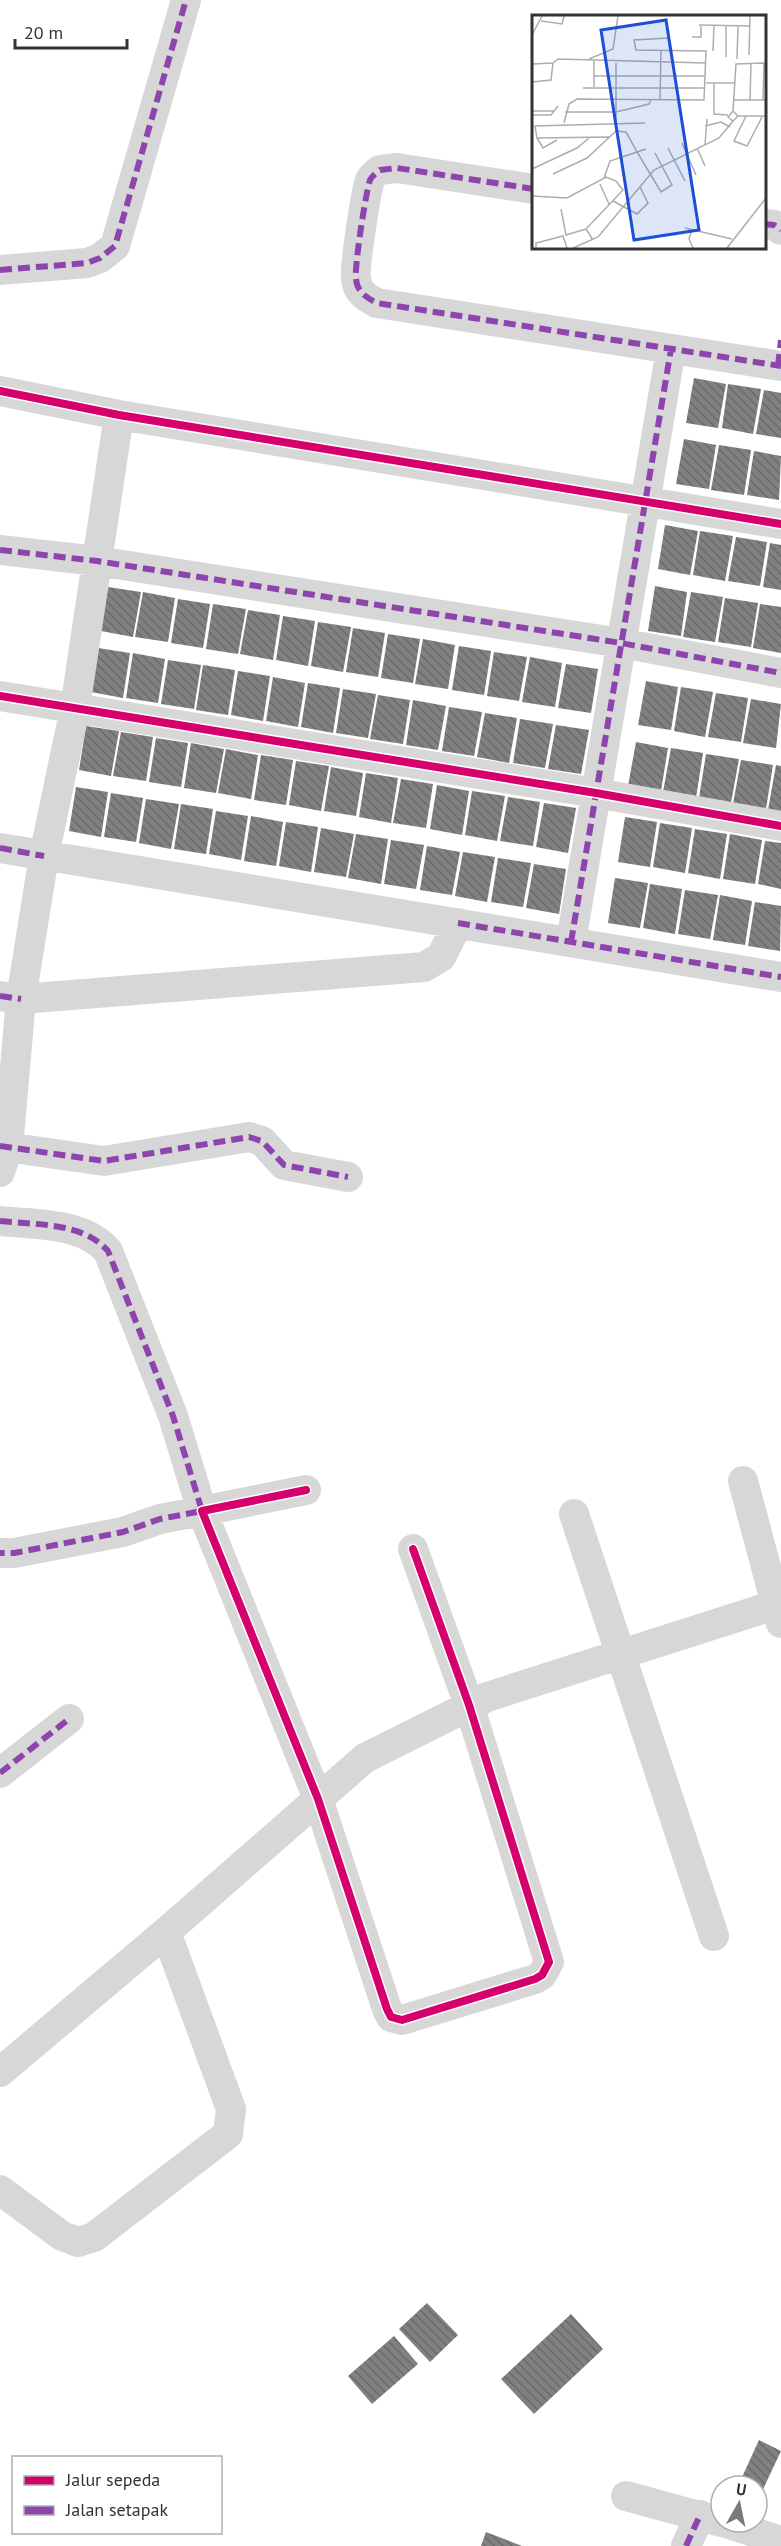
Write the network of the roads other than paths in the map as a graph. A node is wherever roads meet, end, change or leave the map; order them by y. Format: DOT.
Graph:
graph roads {
  1 [pos="186,0"];
  2 [pos="532,189"];
  3 [pos="766,224"];
  4 [pos="781,230"];
  5 [pos="0,270"];
  6 [pos="671,350"];
  7 [pos="780,358"];
  8 [pos="0,391"];
  9 [pos="119,415"];
  10 [pos="646,501"];
  11 [pos="781,524"];
  12 [pos="0,550"];
  13 [pos="97,561"];
  14 [pos="621,643"];
  15 [pos="781,673"];
  16 [pos="0,696"];
  17 [pos="75,708"];
  18 [pos="596,792"];
  19 [pos="781,826"];
  20 [pos="0,848"];
  21 [pos="44,856"];
  22 [pos="458,923"];
  23 [pos="571,942"];
  24 [pos="781,977"];
  25 [pos="11,998"];
  26 [pos="2,1155"];
  27 [pos="348,1178"];
  28 [pos="0,1221"];
  29 [pos="743,1481"];
  30 [pos="306,1490"];
  31 [pos="202,1511"];
  32 [pos="574,1514"];
  33 [pos="413,1550"];
  34 [pos="0,1553"];
  35 [pos="779,1610"];
  36 [pos="619,1654"];
  37 [pos="469,1705"];
  38 [pos="69,1719"];
  39 [pos="0,1773"];
  40 [pos="318,1798"];
  41 [pos="166,1932"];
  42 [pos="714,1936"];
  43 [pos="0,2072"];
  44 [pos="0,2190"];
  45 [pos="626,2496"];
  46 [pos="709,2518"];
  47 [pos="709,2524"];
  48 [pos="760,2534"];
  49 [pos="781,2541"];
  50 [pos="686,2546"];
  1 -- 5 [label="street"];
  2 -- 6 [label="street"];
  3 -- 4 [label="street"];
  6 -- 7 [label="street"];
  6 -- 10 [label="street"];
  8 -- 9 [label="street"];
  9 -- 10 [label="street"];
  9 -- 13 [label="street"];
  10 -- 11 [label="street"];
  10 -- 14 [label="street"];
  12 -- 13 [label="street"];
  13 -- 14 [label="street"];
  13 -- 17 [label="street"];
  14 -- 15 [label="street"];
  14 -- 18 [label="street"];
  16 -- 17 [label="street"];
  17 -- 18 [label="street"];
  17 -- 21 [label="street"];
  18 -- 19 [label="street"];
  18 -- 23 [label="street"];
  20 -- 21 [label="street"];
  21 -- 22 [label="street"];
  21 -- 25 [label="street"];
  22 -- 23 [label="street"];
  22 -- 25 [label="street"];
  23 -- 24 [label="street"];
  25 -- 26 [label="street"];
  26 -- 27 [label="street"];
  28 -- 31 [label="street"];
  29 -- 35 [label="street"];
  30 -- 31 [label="street"];
  31 -- 34 [label="street"];
  31 -- 40 [label="street"];
  32 -- 36 [label="street"];
  33 -- 37 [label="street"];
  35 -- 36 [label="street"];
  36 -- 37 [label="street"];
  36 -- 42 [label="street"];
  37 -- 40 [label="street"];
  37 -- 40 [label="street"];
  38 -- 39 [label="street"];
  40 -- 41 [label="street"];
  41 -- 43 [label="street"];
  41 -- 44 [label="street"];
  45 -- 46 [label="street"];
  47 -- 50 [label="street"];
  48 -- 49 [label="street"];
}
